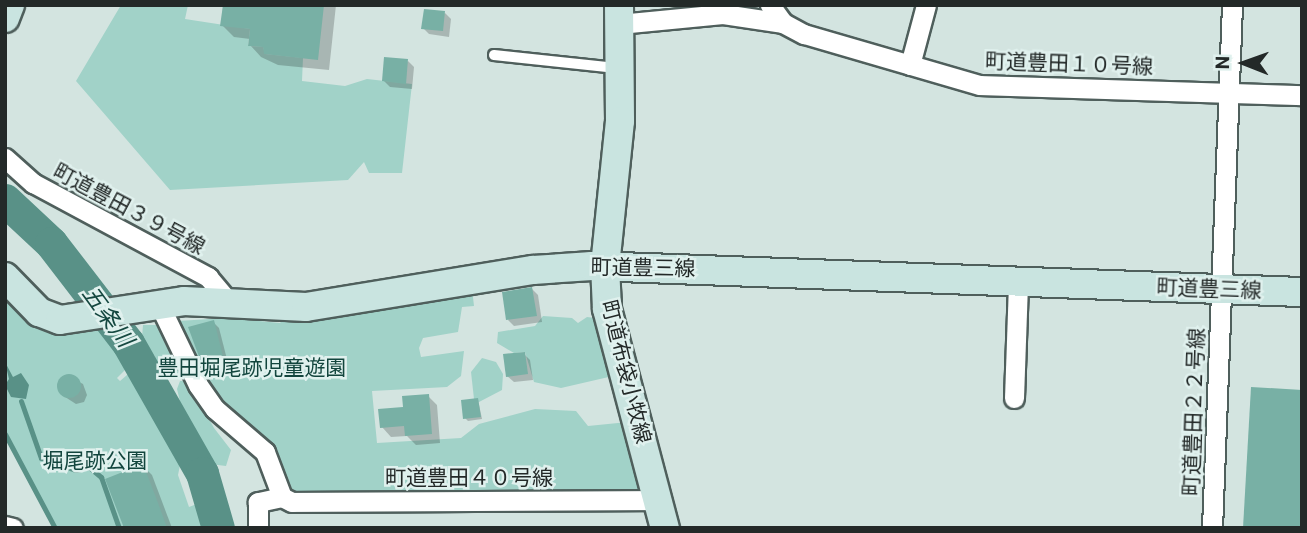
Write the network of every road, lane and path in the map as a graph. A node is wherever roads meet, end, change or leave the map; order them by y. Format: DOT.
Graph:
graph roads {
  1 [pos="10,5"];
  2 [pos="770,5"];
  3 [pos="926,5"];
  4 [pos="1232,5"];
  5 [pos="619,15"];
  6 [pos="5,18"];
  7 [pos="783,23"];
  8 [pos="494,55"];
  9 [pos="910,65"];
  10 [pos="620,69"];
  11 [pos="1229,92"];
  12 [pos="1302,95"];
  13 [pos="5,158"];
  14 [pos="605,265"];
  15 [pos="5,277"];
  16 [pos="1018,281"];
  17 [pos="1222,289"];
  18 [pos="1302,292"];
  19 [pos="229,302"];
  20 [pos="151,305"];
  21 [pos="1014,398"];
  22 [pos="282,497"];
  23 [pos="658,500"];
  24 [pos="5,526"];
  25 [pos="13,528"];
  26 [pos="258,528"];
  27 [pos="665,528"];
  28 [pos="1212,528"];
  1 -- 6 [label="street"];
  2 -- 7 [label="street"];
  3 -- 9 [label="street"];
  4 -- 11 [label="street, 町道豊田２２号線"];
  5 -- 7 [label="street"];
  5 -- 10 [label="street, 町道布袋小牧線"];
  7 -- 9 [label="street, 町道豊田１０号線"];
  8 -- 10 [label="lane"];
  9 -- 11 [label="street, 町道豊田１０号線"];
  10 -- 14 [label="street, 町道布袋小牧線"];
  11 -- 12 [label="street, 町道豊田１０号線"];
  11 -- 17 [label="street, 町道豊田２２号線"];
  13 -- 19 [label="street, 町道豊田３９号線"];
  14 -- 16 [label="street, 町道豊三線"];
  14 -- 19 [label="street, 町道豊三線"];
  14 -- 23 [label="street, 町道布袋小牧線"];
  15 -- 20 [label="street, 町道豊三線"];
  16 -- 17 [label="street, 町道豊三線"];
  16 -- 21 [label="street"];
  17 -- 18 [label="street, 町道豊三線"];
  17 -- 28 [label="street, 町道豊田２２号線"];
  19 -- 20 [label="street, 町道豊三線"];
  20 -- 22 [label="street"];
  22 -- 23 [label="street, 町道豊田４０号線"];
  22 -- 26 [label="street"];
  23 -- 27 [label="street, 町道布袋小牧線"];
  24 -- 25 [label="street"];
}
